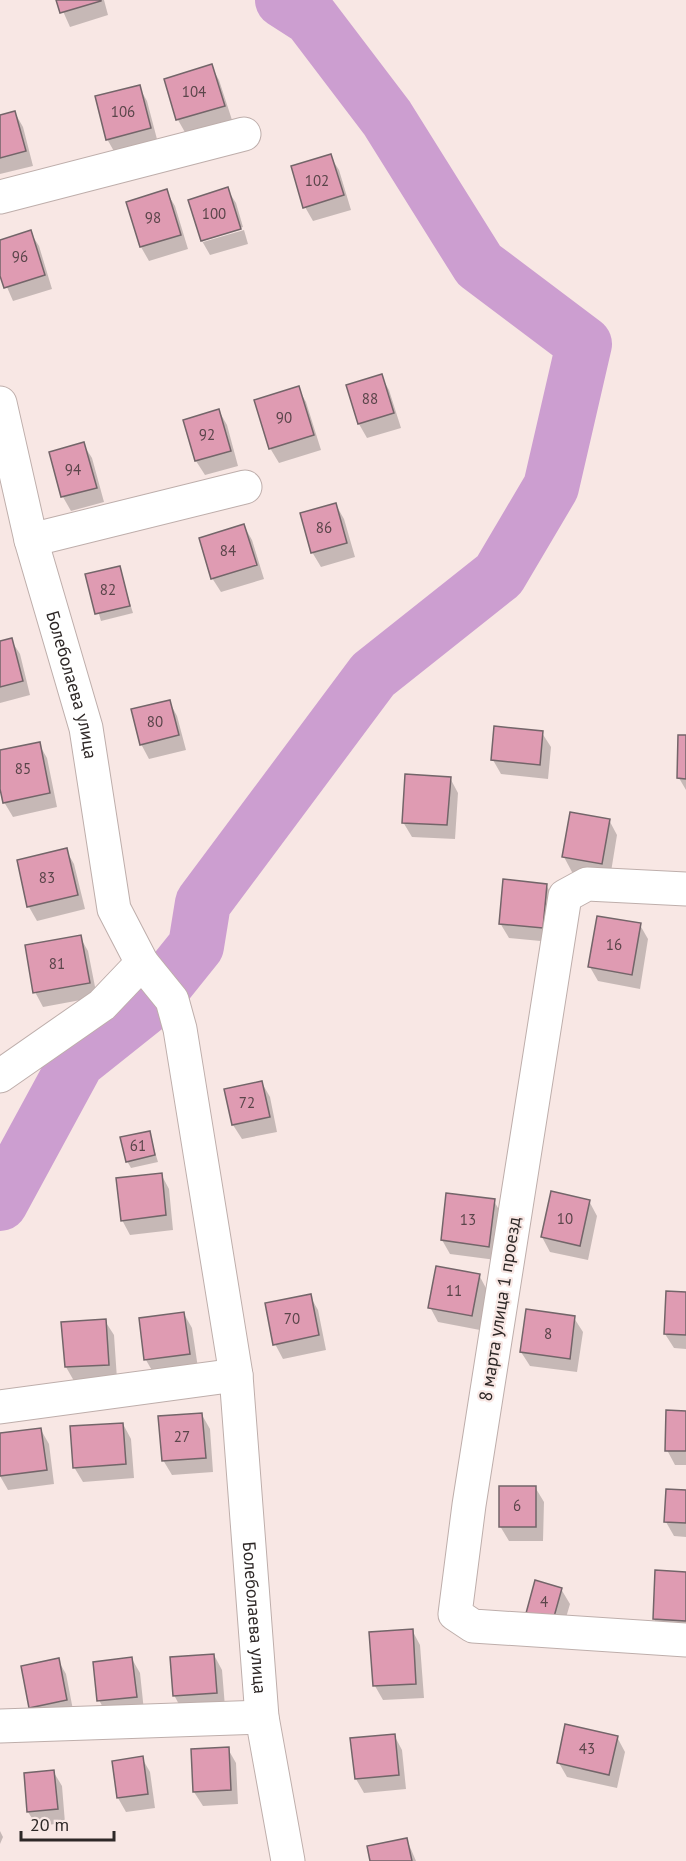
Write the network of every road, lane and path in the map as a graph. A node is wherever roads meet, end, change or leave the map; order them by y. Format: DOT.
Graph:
graph roads {
  1 [pos="244,134"];
  2 [pos="0,197"];
  3 [pos="0,404"];
  4 [pos="245,487"];
  5 [pos="31,540"];
  6 [pos="686,889"];
  7 [pos="142,963"];
  8 [pos="0,1076"];
  9 [pos="236,1375"];
  10 [pos="0,1407"];
  11 [pos="686,1640"];
  12 [pos="262,1717"];
  13 [pos="0,1726"];
  14 [pos="288,1861"];
  1 -- 2 [label="street"];
  3 -- 5 [label="street, Болеболаева улица"];
  4 -- 5 [label="street"];
  5 -- 7 [label="street, Болеболаева улица"];
  6 -- 11 [label="street, 8 марта улица 1 проезд"];
  7 -- 8 [label="street"];
  7 -- 9 [label="street, Болеболаева улица"];
  9 -- 10 [label="street"];
  9 -- 12 [label="street, Болеболаева улица"];
  12 -- 13 [label="street"];
  12 -- 14 [label="street, Болеболаева улица"];
}
